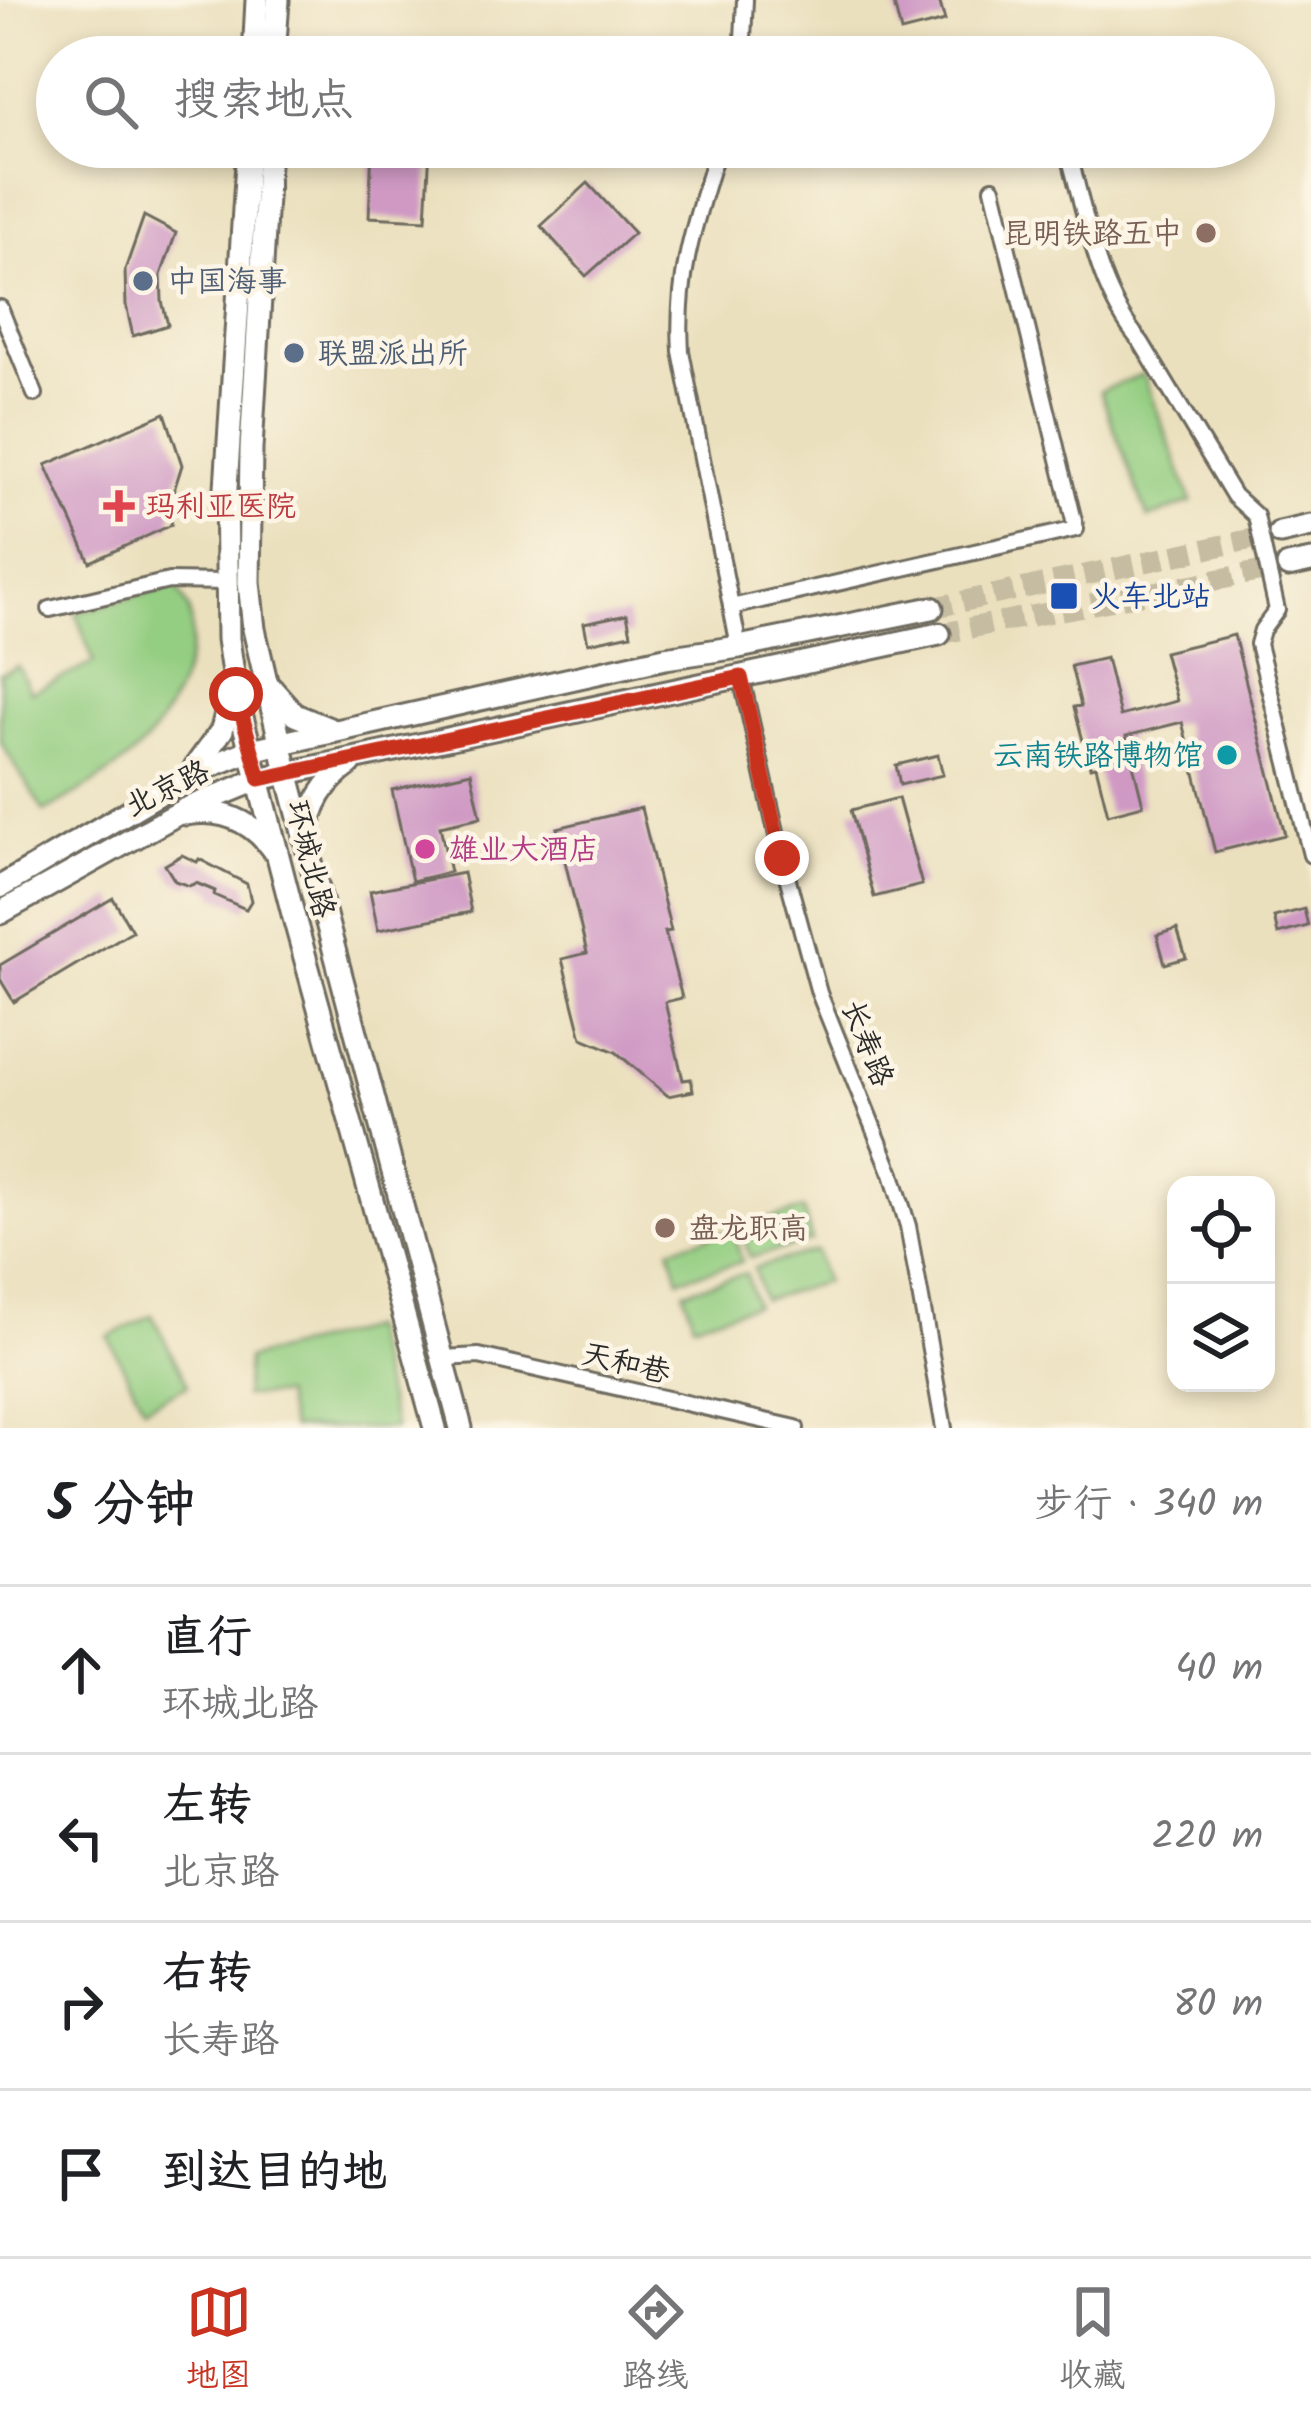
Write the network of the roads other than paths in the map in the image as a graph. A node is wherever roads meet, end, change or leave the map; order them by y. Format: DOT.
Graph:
graph roads {
  1 [pos="257,0"];
  2 [pos="278,0"];
  3 [pos="745,0"];
  4 [pos="255,36"];
  5 [pos="275,36"];
  6 [pos="743,36"];
  7 [pos="247,168"];
  8 [pos="268,168"];
  9 [pos="712,168"];
  10 [pos="1072,168"];
  11 [pos="993,188"];
  12 [pos="0,308"];
  13 [pos="35,394"];
  14 [pos="1311,526"];
  15 [pos="1280,533"];
  16 [pos="1311,561"];
  17 [pos="1288,566"];
  18 [pos="224,582"];
  19 [pos="731,607"];
  20 [pos="932,608"];
  21 [pos="50,609"];
  22 [pos="939,634"];
  23 [pos="739,647"];
  24 [pos="232,664"];
  25 [pos="265,677"];
  26 [pos="741,677"];
  27 [pos="345,731"];
  28 [pos="280,743"];
  29 [pos="251,750"];
  30 [pos="361,758"];
  31 [pos="287,772"];
  32 [pos="260,779"];
  33 [pos="170,786"];
  34 [pos="168,818"];
  35 [pos="308,850"];
  36 [pos="1311,855"];
  37 [pos="281,866"];
  38 [pos="0,886"];
  39 [pos="0,913"];
  40 [pos="443,1358"];
  41 [pos="435,1428"];
  42 [pos="461,1428"];
  43 [pos="796,1428"];
  44 [pos="944,1428"];
  1 -- 4 [label="main road"];
  2 -- 5 [label="main road"];
  3 -- 6 [label="street"];
  7 -- 18 [label="main road, 环城北路"];
  8 -- 25 [label="main road, 环城北路"];
  9 -- 19 [label="street"];
  10 -- 36 [label="street"];
  11 -- 19 [label="street"];
  12 -- 13 [label="street"];
  14 -- 15 [label="main road"];
  16 -- 17 [label="main road"];
  18 -- 21 [label="street"];
  18 -- 24 [label="main road, 环城北路"];
  19 -- 23 [label="street"];
  20 -- 23 [label="main road, 北京路"];
  22 -- 26 [label="main road, 北京路"];
  23 -- 27 [label="main road, 北京路"];
  24 -- 29 [label="main road, 环城北路"];
  24 -- 33 [label="main road"];
  25 -- 27 [label="main road"];
  25 -- 28 [label="main road, 环城北路"];
  26 -- 30 [label="main road, 北京路"];
  26 -- 44 [label="street, 长寿路"];
  27 -- 28 [label="main road, 北京路"];
  28 -- 29 [label="main road, 北京路"];
  28 -- 31 [label="main road, 环城北路"];
  29 -- 32 [label="main road, 环城北路"];
  29 -- 33 [label="main road, 北京路"];
  30 -- 31 [label="main road, 北京路"];
  30 -- 35 [label="main road"];
  31 -- 32 [label="main road, 北京路"];
  31 -- 35 [label="main road, 环城北路"];
  32 -- 34 [label="main road, 北京路"];
  32 -- 37 [label="main road, 环城北路"];
  33 -- 38 [label="main road, 北京路"];
  34 -- 37 [label="main road"];
  34 -- 39 [label="main road, 北京路"];
  35 -- 40 [label="main road, 环城北路"];
  37 -- 41 [label="main road, 环城北路"];
  40 -- 42 [label="main road, 环城北路"];
  40 -- 43 [label="street, 天和巷"];
}
